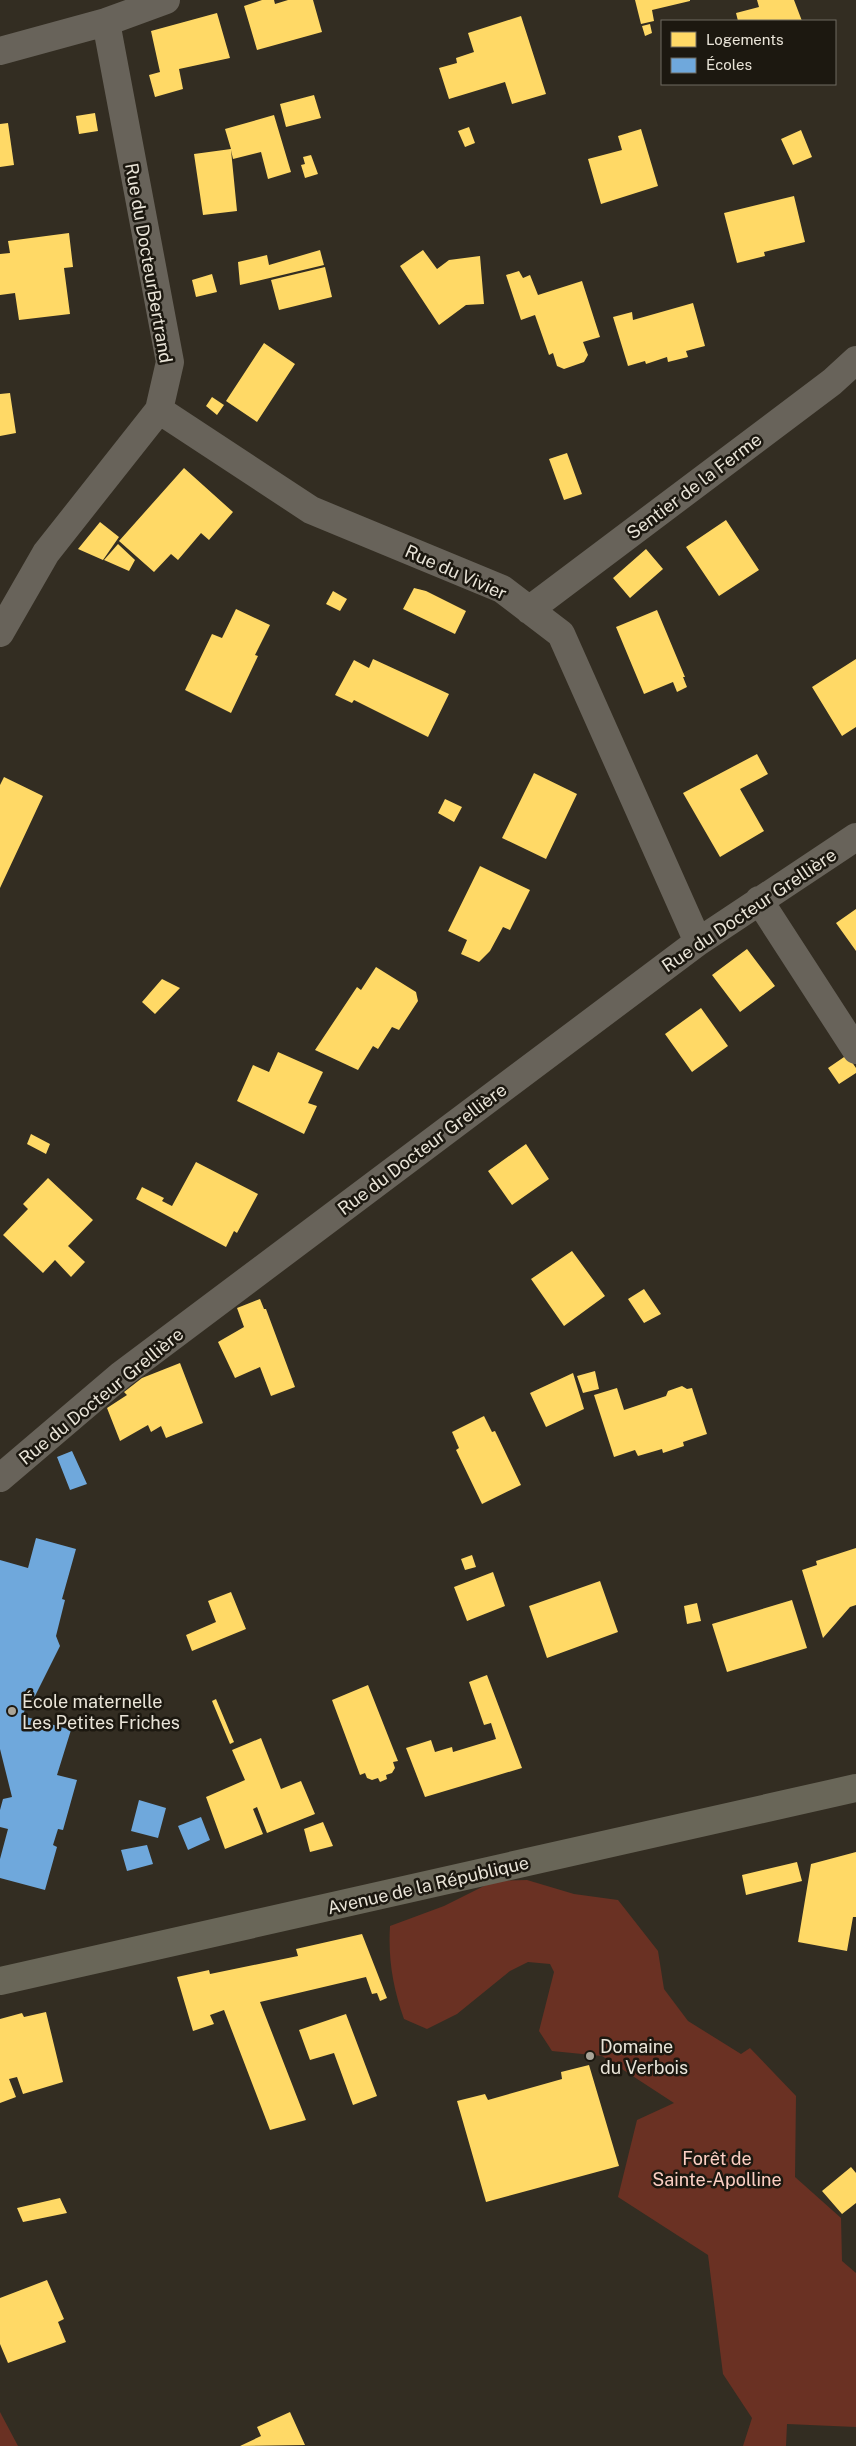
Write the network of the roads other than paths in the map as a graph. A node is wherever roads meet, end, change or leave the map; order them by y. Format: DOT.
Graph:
graph roads {
  1 [pos="166,0"];
  2 [pos="106,22"];
  3 [pos="0,51"];
  4 [pos="856,360"];
  5 [pos="159,410"];
  6 [pos="529,610"];
  7 [pos="0,633"];
  8 [pos="856,837"];
  9 [pos="759,900"];
  10 [pos="698,942"];
  11 [pos="856,1050"];
  12 [pos="0,1478"];
  13 [pos="856,1788"];
  14 [pos="0,1981"];
  1 -- 2 [label="street"];
  2 -- 3 [label="street"];
  2 -- 5 [label="street, Rue du DocteurBertrand"];
  4 -- 6 [label="street, Sentier de la Ferme"];
  5 -- 6 [label="street, Rue du Vivier"];
  5 -- 7 [label="street, Rue du DocteurBertrand"];
  6 -- 10 [label="street, Rue du Vivier"];
  8 -- 9 [label="street, Rue du Docteur Grellière"];
  9 -- 10 [label="street, Rue du Docteur Grellière"];
  9 -- 11 [label="street"];
  10 -- 12 [label="street, Rue du Docteur Grellière"];
  13 -- 14 [label="main road, Avenue de la République"];
}
